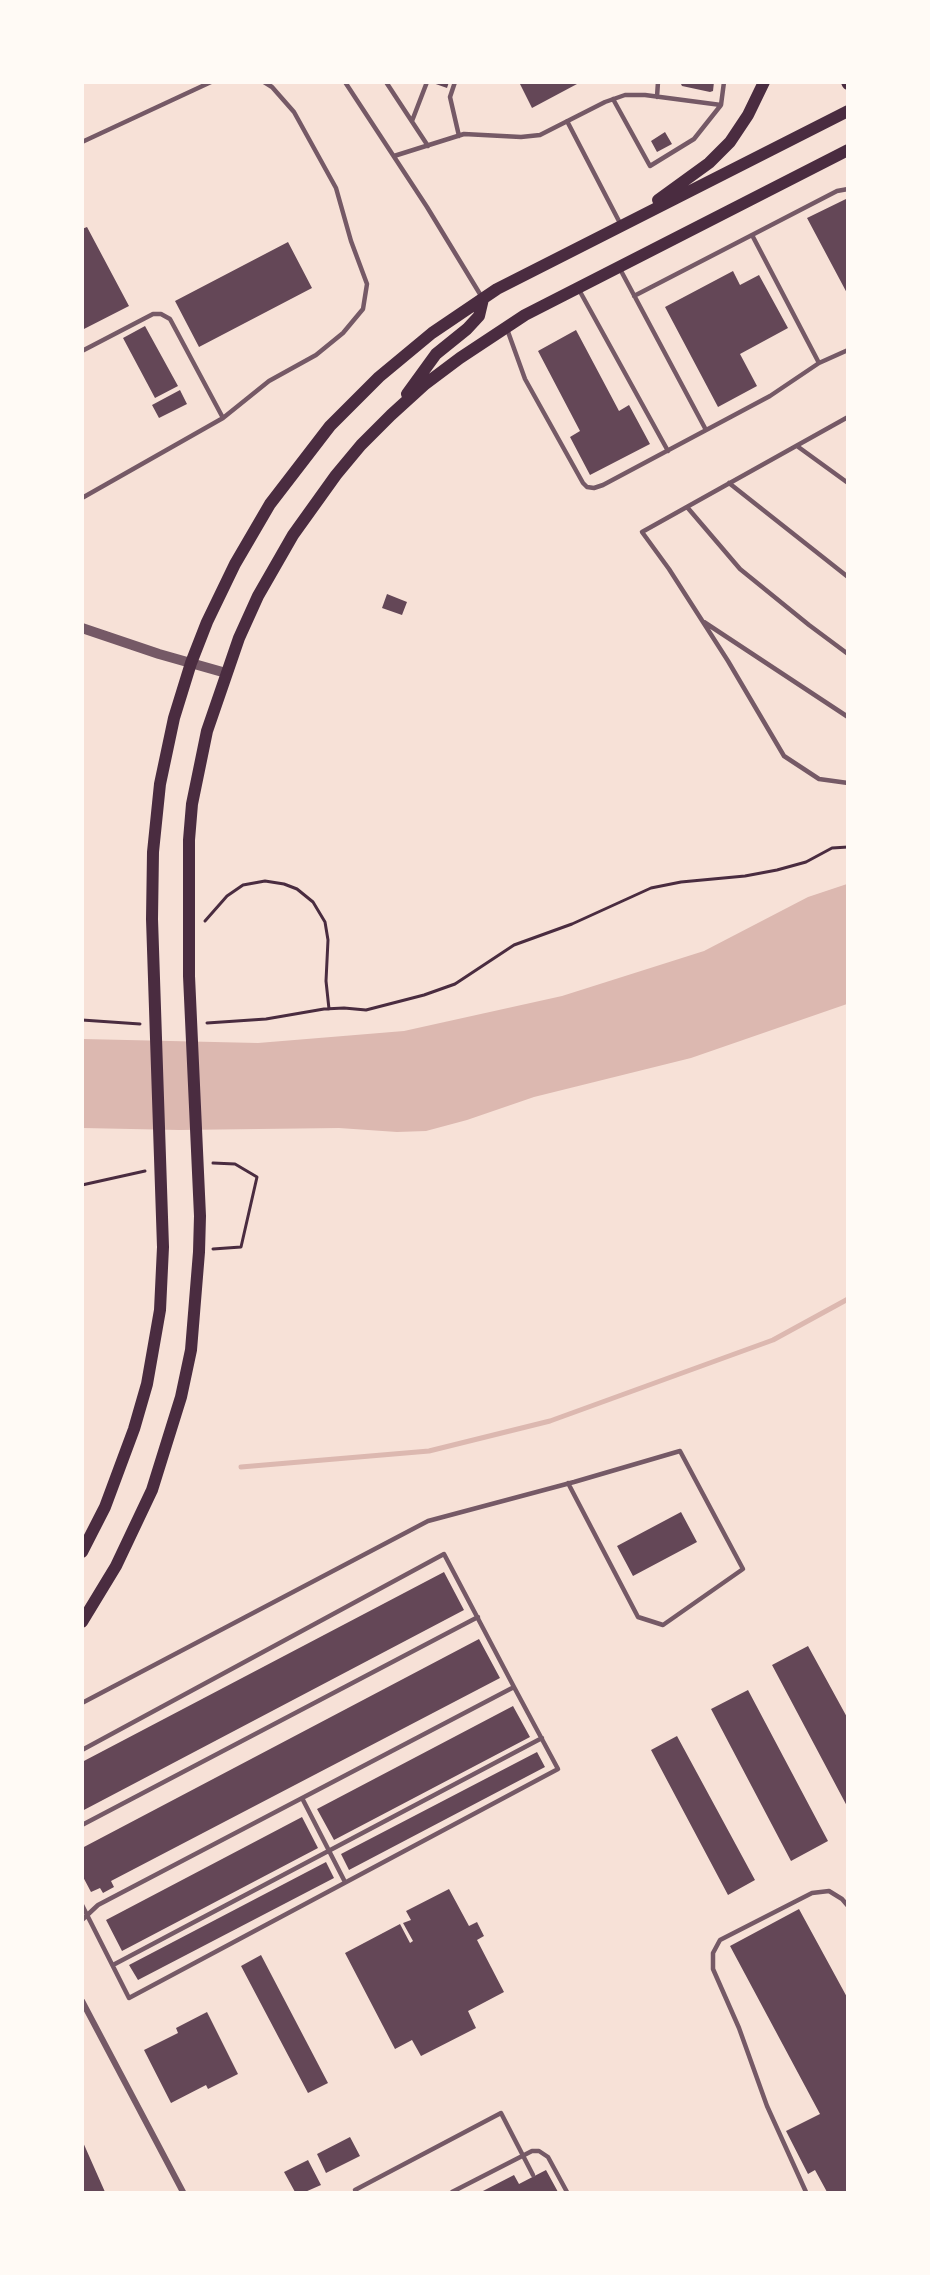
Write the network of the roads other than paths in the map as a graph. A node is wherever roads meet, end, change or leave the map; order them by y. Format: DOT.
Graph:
graph roads {
  1 [pos="211,82"];
  2 [pos="264,82"];
  3 [pos="345,82"];
  4 [pos="386,82"];
  5 [pos="427,82"];
  6 [pos="455,82"];
  7 [pos="658,82"];
  8 [pos="724,82"];
  9 [pos="764,82"];
  10 [pos="657,97"];
  11 [pos="613,99"];
  12 [pos="721,105"];
  13 [pos="848,111"];
  14 [pos="412,121"];
  15 [pos="567,121"];
  16 [pos="459,136"];
  17 [pos="82,142"];
  18 [pos="428,146"];
  19 [pos="848,150"];
  20 [pos="394,156"];
  21 [pos="848,189"];
  22 [pos="621,225"];
  23 [pos="752,235"];
  24 [pos="619,267"];
  25 [pos="578,288"];
  26 [pos="634,296"];
  27 [pos="483,299"];
  28 [pos="507,327"];
  29 [pos="848,350"];
  30 [pos="82,351"];
  31 [pos="819,363"];
  32 [pos="391,415"];
  33 [pos="848,417"];
  34 [pos="223,418"];
  35 [pos="706,430"];
  36 [pos="797,446"];
  37 [pos="668,451"];
  38 [pos="729,483"];
  39 [pos="848,483"];
  40 [pos="82,498"];
  41 [pos="687,507"];
  42 [pos="848,577"];
  43 [pos="702,620"];
  44 [pos="82,628"];
  45 [pos="848,654"];
  46 [pos="191,663"];
  47 [pos="226,673"];
  48 [pos="848,717"];
  49 [pos="848,783"];
  50 [pos="568,1483"];
  51 [pos="82,1552"];
  52 [pos="478,1617"];
  53 [pos="82,1622"];
  54 [pos="514,1687"];
  55 [pos="82,1703"];
  56 [pos="542,1738"];
  57 [pos="82,1749"];
  58 [pos="302,1798"];
  59 [pos="82,1825"];
  60 [pos="328,1851"];
  61 [pos="345,1882"];
  62 [pos="82,1905"];
  63 [pos="848,1906"];
  64 [pos="88,1915"];
  65 [pos="82,1920"];
  66 [pos="113,1965"];
  67 [pos="82,2001"];
  68 [pos="523,2156"];
  69 [pos="533,2175"];
  70 [pos="183,2193"];
  71 [pos="356,2193"];
  72 [pos="452,2193"];
  73 [pos="567,2193"];
  74 [pos="806,2193"];
  1 -- 17 [label="lane"];
  2 -- 34 [label="lane"];
  3 -- 20 [label="lane"];
  4 -- 14 [label="lane"];
  5 -- 14 [label="lane"];
  6 -- 16 [label="lane"];
  7 -- 10 [label="lane"];
  8 -- 12 [label="lane"];
  9 -- 22 [label="main road"];
  10 -- 11 [label="lane"];
  10 -- 12 [label="lane"];
  11 -- 12 [label="lane"];
  11 -- 15 [label="lane"];
  13 -- 22 [label="main road"];
  14 -- 18 [label="lane"];
  15 -- 16 [label="lane"];
  15 -- 22 [label="lane"];
  16 -- 18 [label="lane"];
  18 -- 20 [label="lane"];
  19 -- 24 [label="main road"];
  20 -- 27 [label="lane"];
  21 -- 23 [label="lane"];
  22 -- 27 [label="main road"];
  23 -- 26 [label="lane"];
  23 -- 31 [label="lane"];
  24 -- 25 [label="main road"];
  24 -- 26 [label="lane"];
  25 -- 28 [label="main road"];
  25 -- 37 [label="lane"];
  26 -- 35 [label="lane"];
  27 -- 32 [label="main road"];
  27 -- 46 [label="main road"];
  28 -- 32 [label="main road"];
  28 -- 37 [label="lane"];
  29 -- 31 [label="lane"];
  30 -- 34 [label="lane"];
  31 -- 35 [label="lane"];
  32 -- 47 [label="main road"];
  33 -- 36 [label="lane"];
  34 -- 40 [label="lane"];
  35 -- 37 [label="lane"];
  36 -- 38 [label="lane"];
  36 -- 39 [label="lane"];
  38 -- 41 [label="lane"];
  38 -- 42 [label="lane"];
  41 -- 43 [label="lane"];
  41 -- 45 [label="lane"];
  43 -- 48 [label="lane"];
  43 -- 49 [label="lane"];
  44 -- 46 [label="street"];
  46 -- 47 [label="street"];
  46 -- 51 [label="main road"];
  47 -- 53 [label="main road"];
  50 -- 50 [label="lane"];
  50 -- 55 [label="lane"];
  52 -- 54 [label="lane"];
  52 -- 57 [label="lane"];
  52 -- 59 [label="lane"];
  54 -- 56 [label="lane"];
  54 -- 58 [label="lane"];
  56 -- 60 [label="lane"];
  56 -- 61 [label="lane"];
  58 -- 60 [label="lane"];
  58 -- 64 [label="lane"];
  60 -- 61 [label="lane"];
  60 -- 66 [label="lane"];
  61 -- 66 [label="lane"];
  62 -- 64 [label="lane"];
  63 -- 74 [label="lane"];
  64 -- 65 [label="lane"];
  64 -- 66 [label="lane"];
  67 -- 70 [label="street"];
  68 -- 69 [label="lane"];
  68 -- 71 [label="lane"];
  68 -- 72 [label="lane"];
  68 -- 73 [label="lane"];
}
